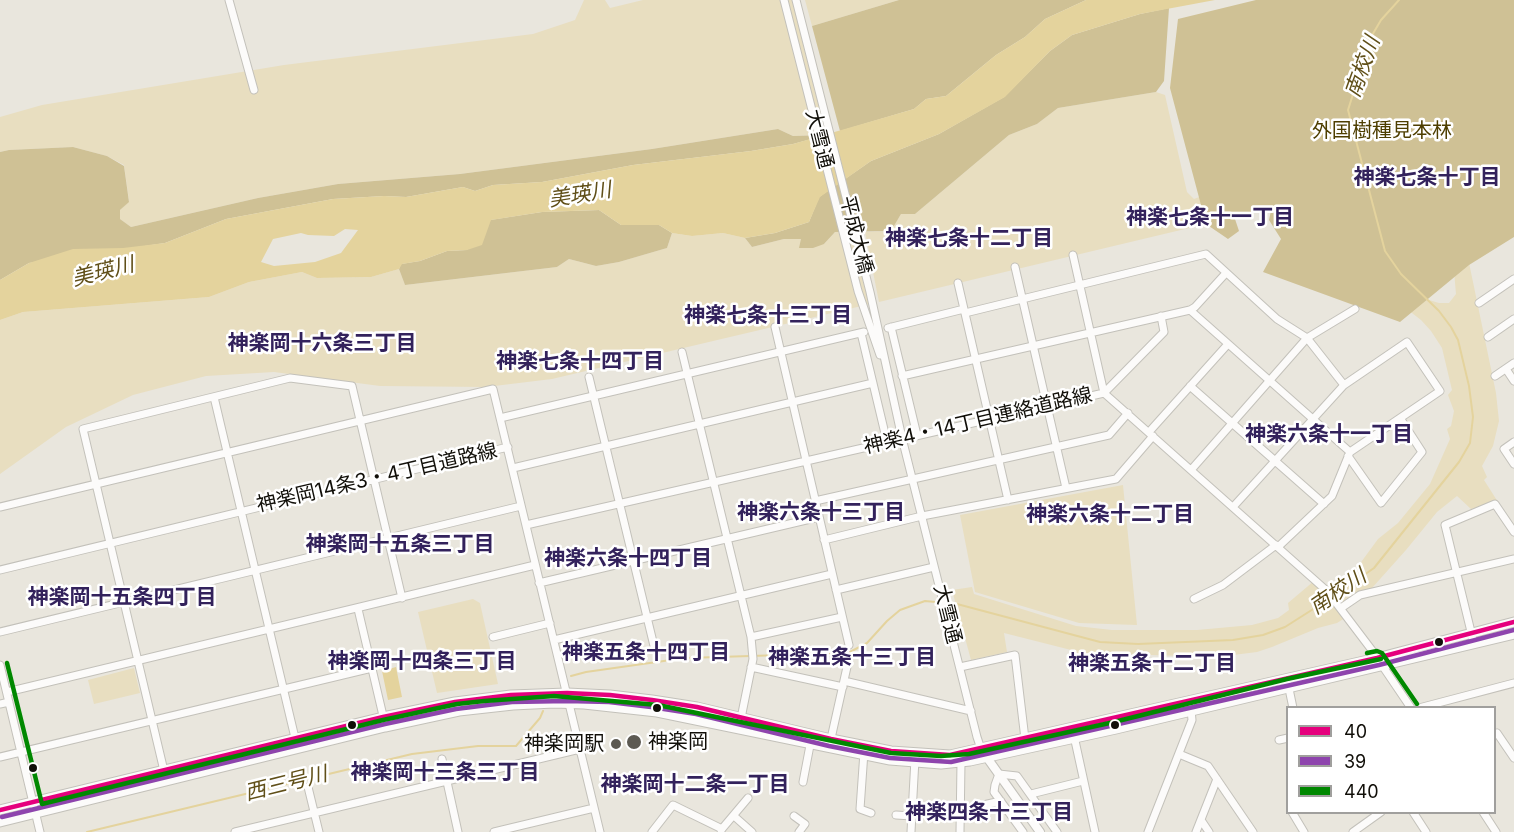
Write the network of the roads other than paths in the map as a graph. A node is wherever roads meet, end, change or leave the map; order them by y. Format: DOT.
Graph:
graph roads {
  1 [pos="229,0"];
  2 [pos="784,0"];
  3 [pos="796,3"];
  4 [pos="254,90"];
  5 [pos="1074,255"];
  6 [pos="1015,267"];
  7 [pos="1226,273"];
  8 [pos="1514,279"];
  9 [pos="958,283"];
  10 [pos="1080,285"];
  11 [pos="870,289"];
  12 [pos="1023,299"];
  13 [pos="1479,303"];
  14 [pos="1355,309"];
  15 [pos="1190,310"];
  16 [pos="965,311"];
  17 [pos="1161,316"];
  18 [pos="1514,320"];
  19 [pos="775,327"];
  20 [pos="1091,332"];
  21 [pos="1488,337"];
  22 [pos="1307,338"];
  23 [pos="1228,344"];
  24 [pos="1033,345"];
  25 [pos="682,352"];
  26 [pos="780,352"];
  27 [pos="976,359"];
  28 [pos="1514,363"];
  29 [pos="1506,369"];
  30 [pos="687,374"];
  31 [pos="902,376"];
  32 [pos="1496,376"];
  33 [pos="590,377"];
  34 [pos="889,380"];
  35 [pos="1270,381"];
  36 [pos="1514,381"];
  37 [pos="873,383"];
  38 [pos="1344,385"];
  39 [pos="1190,386"];
  40 [pos="1104,393"];
  41 [pos="593,396"];
  42 [pos="214,397"];
  43 [pos="792,402"];
  44 [pos="1047,405"];
  45 [pos="1128,413"];
  46 [pos="500,417"];
  47 [pos="989,418"];
  48 [pos="1312,418"];
  49 [pos="1400,418"];
  50 [pos="359,420"];
  51 [pos="1233,423"];
  52 [pos="699,424"];
  53 [pos="1151,434"];
  54 [pos="917,435"];
  55 [pos="902,438"];
  56 [pos="887,442"];
  57 [pos="1514,442"];
  58 [pos="605,446"];
  59 [pos="508,447"];
  60 [pos="1056,447"];
  61 [pos="228,452"];
  62 [pos="1349,454"];
  63 [pos="806,460"];
  64 [pos="999,460"];
  65 [pos="1274,461"];
  66 [pos="1514,464"];
  67 [pos="513,468"];
  68 [pos="1191,470"];
  69 [pos="374,479"];
  70 [pos="912,479"];
  71 [pos="712,482"];
  72 [pos="96,484"];
  73 [pos="1066,488"];
  74 [pos="1008,500"];
  75 [pos="815,501"];
  76 [pos="620,504"];
  77 [pos="1324,504"];
  78 [pos="521,506"];
  79 [pos="0,507"];
  80 [pos="1233,507"];
  81 [pos="241,511"];
  82 [pos="922,516"];
  83 [pos="819,517"];
  84 [pos="526,525"];
  85 [pos="1514,531"];
  86 [pos="387,538"];
  87 [pos="726,539"];
  88 [pos="824,540"];
  89 [pos="110,543"];
  90 [pos="1277,546"];
  91 [pos="1514,559"];
  92 [pos="634,562"];
  93 [pos="535,565"];
  94 [pos="934,567"];
  95 [pos="0,570"];
  96 [pos="255,570"];
  97 [pos="1456,573"];
  98 [pos="832,574"];
  99 [pos="539,583"];
  100 [pos="836,590"];
  101 [pos="740,596"];
  102 [pos="402,598"];
  103 [pos="1194,599"];
  104 [pos="124,602"];
  105 [pos="1341,608"];
  106 [pos="357,609"];
  107 [pos="842,617"];
  108 [pos="645,618"];
  109 [pos="550,623"];
  110 [pos="1512,623"];
  111 [pos="270,629"];
  112 [pos="0,632"];
  113 [pos="1471,633"];
  114 [pos="1514,636"];
  115 [pos="493,637"];
  116 [pos="751,637"];
  117 [pos="554,640"];
  118 [pos="1474,644"];
  119 [pos="654,645"];
  120 [pos="849,645"];
  121 [pos="849,658"];
  122 [pos="138,660"];
  123 [pos="1380,662"];
  124 [pos="0,665"];
  125 [pos="752,667"];
  126 [pos="372,668"];
  127 [pos="960,668"];
  128 [pos="1288,682"];
  129 [pos="1514,683"];
  130 [pos="844,684"];
  131 [pos="284,688"];
  132 [pos="7,692"];
  133 [pos="567,693"];
  134 [pos="1190,700"];
  135 [pos="9,702"];
  136 [pos="0,704"];
  137 [pos="570,704"];
  138 [pos="1293,706"];
  139 [pos="1410,706"];
  140 [pos="1427,706"];
  141 [pos="1192,710"];
  142 [pos="970,711"];
  143 [pos="741,717"];
  144 [pos="152,719"];
  145 [pos="384,722"];
  146 [pos="1072,727"];
  147 [pos="739,728"];
  148 [pos="1496,734"];
  149 [pos="296,738"];
  150 [pos="1074,738"];
  151 [pos="1286,738"];
  152 [pos="811,739"];
  153 [pos="1025,739"];
  154 [pos="1279,740"];
  155 [pos="830,743"];
  156 [pos="298,749"];
  157 [pos="580,749"];
  158 [pos="864,751"];
  159 [pos="21,752"];
  160 [pos="984,753"];
  161 [pos="1179,754"];
  162 [pos="0,757"];
  163 [pos="915,758"];
  164 [pos="1514,758"];
  165 [pos="442,759"];
  166 [pos="961,762"];
  167 [pos="164,769"];
  168 [pos="999,774"];
  169 [pos="1217,779"];
  170 [pos="167,780"];
  171 [pos="446,781"];
  172 [pos="1083,781"];
  173 [pos="803,782"];
  174 [pos="308,787"];
  175 [pos="1031,794"];
  176 [pos="748,798"];
  177 [pos="1001,801"];
  178 [pos="33,802"];
  179 [pos="594,808"];
  180 [pos="0,810"];
  181 [pos="961,810"];
  182 [pos="36,813"];
  183 [pos="314,813"];
  184 [pos="871,813"];
  185 [pos="1293,814"];
  186 [pos="1380,814"];
  187 [pos="1414,814"];
  188 [pos="1484,814"];
  189 [pos="896,815"];
  190 [pos="734,816"];
  191 [pos="794,816"];
  192 [pos="912,816"];
  193 [pos="1201,820"];
  194 [pos="0,822"];
  195 [pos="720,830"];
  196 [pos="1058,831"];
  197 [pos="40,832"];
  198 [pos="235,832"];
  199 [pos="319,832"];
  200 [pos="458,832"];
  201 [pos="494,832"];
  202 [pos="600,832"];
  203 [pos="652,832"];
  204 [pos="753,832"];
  205 [pos="799,832"];
  206 [pos="911,832"];
  207 [pos="960,832"];
  208 [pos="1023,832"];
  209 [pos="1040,832"];
  210 [pos="1095,832"];
  211 [pos="1148,832"];
  212 [pos="1196,832"];
  213 [pos="1209,832"];
  214 [pos="1253,832"];
  215 [pos="1305,832"];
  216 [pos="1353,832"];
  217 [pos="1426,832"];
  218 [pos="1496,832"];
  1 -- 4 [label="street"];
  2 -- 34 [label="street, 大雪通"];
  3 -- 11 [label="street, 平成大橋"];
  5 -- 10 [label="street"];
  6 -- 12 [label="street"];
  7 -- 10 [label="street"];
  7 -- 15 [label="street"];
  7 -- 22 [label="street"];
  8 -- 13 [label="street"];
  9 -- 16 [label="street"];
  10 -- 12 [label="street"];
  10 -- 20 [label="street"];
  11 -- 34 [label="street, 大雪通"];
  12 -- 16 [label="street"];
  12 -- 24 [label="street"];
  14 -- 22 [label="street"];
  15 -- 17 [label="street"];
  15 -- 23 [label="street"];
  16 -- 27 [label="street"];
  16 -- 31 [label="street"];
  17 -- 20 [label="street"];
  17 -- 40 [label="street"];
  18 -- 21 [label="street"];
  19 -- 26 [label="street"];
  20 -- 24 [label="street"];
  20 -- 40 [label="street"];
  22 -- 35 [label="street"];
  22 -- 38 [label="street"];
  23 -- 35 [label="street"];
  23 -- 39 [label="street"];
  24 -- 27 [label="street"];
  24 -- 44 [label="street"];
  25 -- 30 [label="street"];
  26 -- 30 [label="street"];
  26 -- 37 [label="street"];
  26 -- 43 [label="street"];
  27 -- 31 [label="street"];
  27 -- 47 [label="street"];
  28 -- 29 [label="street"];
  29 -- 32 [label="street"];
  29 -- 36 [label="street"];
  30 -- 41 [label="street"];
  30 -- 52 [label="street"];
  31 -- 54 [label="street"];
  33 -- 41 [label="street"];
  34 -- 55 [label="street, 大雪通"];
  35 -- 48 [label="street"];
  35 -- 51 [label="street"];
  37 -- 43 [label="street"];
  37 -- 56 [label="street"];
  38 -- 48 [label="street"];
  38 -- 49 [label="street"];
  39 -- 51 [label="street"];
  39 -- 53 [label="street"];
  40 -- 44 [label="street, 神楽4・14丁目連絡道路線"];
  40 -- 45 [label="street, 神楽4・14丁目連絡道路線"];
  41 -- 46 [label="street"];
  41 -- 58 [label="street"];
  42 -- 50 [label="street"];
  42 -- 61 [label="street"];
  42 -- 72 [label="street"];
  43 -- 52 [label="street"];
  43 -- 63 [label="street"];
  44 -- 47 [label="street, 神楽4・14丁目連絡道路線"];
  44 -- 60 [label="street"];
  45 -- 53 [label="street, 神楽4・14丁目連絡道路線"];
  45 -- 60 [label="street"];
  46 -- 50 [label="street"];
  46 -- 59 [label="street"];
  47 -- 54 [label="street, 神楽4・14丁目連絡道路線"];
  47 -- 64 [label="street"];
  48 -- 62 [label="street"];
  48 -- 65 [label="street"];
  49 -- 62 [label="street"];
  49 -- 62 [label="street"];
  50 -- 61 [label="street"];
  50 -- 69 [label="street"];
  51 -- 65 [label="street"];
  51 -- 68 [label="street"];
  52 -- 58 [label="street"];
  52 -- 71 [label="street"];
  53 -- 68 [label="street, 神楽4・14丁目連絡道路線"];
  53 -- 73 [label="street"];
  54 -- 55 [label="street, 神楽4・14丁目連絡道路線"];
  55 -- 56 [label="street, 神楽4・14丁目連絡道路線"];
  55 -- 70 [label="street, 大雪通"];
  56 -- 63 [label="street, 神楽4・14丁目連絡道路線"];
  57 -- 66 [label="street"];
  58 -- 67 [label="street"];
  58 -- 76 [label="street"];
  59 -- 67 [label="street, 神楽岡14条3・4丁目道路線"];
  59 -- 69 [label="street, 神楽岡14条3・4丁目道路線"];
  60 -- 64 [label="street"];
  60 -- 73 [label="street"];
  61 -- 72 [label="street"];
  61 -- 81 [label="street"];
  62 -- 77 [label="street"];
  63 -- 71 [label="street, 神楽4・14丁目連絡道路線"];
  63 -- 75 [label="street"];
  64 -- 70 [label="street"];
  64 -- 74 [label="street"];
  65 -- 77 [label="street"];
  65 -- 80 [label="street"];
  67 -- 78 [label="street, 神楽岡14条3・4丁目道路線"];
  68 -- 80 [label="street, 神楽4・14丁目連絡道路線"];
  69 -- 81 [label="street, 神楽岡14条3・4丁目道路線"];
  69 -- 86 [label="street"];
  70 -- 75 [label="street"];
  70 -- 82 [label="street, 大雪通"];
  71 -- 76 [label="street, 神楽4・14丁目連絡道路線"];
  71 -- 87 [label="street"];
  72 -- 79 [label="street"];
  72 -- 89 [label="street"];
  73 -- 74 [label="street"];
  74 -- 82 [label="street"];
  75 -- 83 [label="street"];
  76 -- 84 [label="street, 神楽4・14丁目連絡道路線"];
  76 -- 92 [label="street"];
  77 -- 90 [label="street"];
  78 -- 84 [label="street, 神楽岡14条3・4丁目道路線"];
  78 -- 86 [label="street"];
  80 -- 90 [label="street, 神楽4・14丁目連絡道路線"];
  81 -- 89 [label="street, 神楽岡14条3・4丁目道路線"];
  81 -- 96 [label="street"];
  82 -- 88 [label="street"];
  82 -- 94 [label="street, 大雪通"];
  83 -- 87 [label="street"];
  83 -- 88 [label="street"];
  84 -- 93 [label="street, 神楽岡14条3・4丁目道路線"];
  85 -- 97 [label="street"];
  86 -- 96 [label="street"];
  86 -- 102 [label="street"];
  87 -- 92 [label="street"];
  87 -- 101 [label="street"];
  88 -- 98 [label="street"];
  89 -- 95 [label="street, 神楽岡14条3・4丁目道路線"];
  89 -- 104 [label="street"];
  90 -- 103 [label="street"];
  90 -- 105 [label="street, 神楽4・14丁目連絡道路線"];
  91 -- 97 [label="street"];
  92 -- 99 [label="street"];
  92 -- 108 [label="street"];
  93 -- 99 [label="street, 神楽岡14条3・4丁目道路線"];
  93 -- 102 [label="street"];
  94 -- 100 [label="street"];
  94 -- 127 [label="street, 大雪通"];
  96 -- 104 [label="street"];
  96 -- 111 [label="street"];
  97 -- 105 [label="street"];
  97 -- 113 [label="street"];
  98 -- 100 [label="street"];
  98 -- 101 [label="street"];
  99 -- 109 [label="street, 神楽岡14条3・4丁目道路線"];
  100 -- 107 [label="street"];
  101 -- 108 [label="street"];
  101 -- 116 [label="street"];
  102 -- 106 [label="street"];
  104 -- 112 [label="street"];
  104 -- 122 [label="street"];
  105 -- 123 [label="street, 神楽4・14丁目連絡道路線"];
  106 -- 111 [label="street"];
  106 -- 126 [label="street"];
  107 -- 116 [label="street"];
  107 -- 120 [label="street"];
  108 -- 117 [label="street"];
  108 -- 119 [label="street"];
  109 -- 115 [label="street"];
  109 -- 117 [label="street, 神楽岡14条3・4丁目道路線"];
  110 -- 113 [label="highway"];
  110 -- 114 [label="street"];
  111 -- 122 [label="street"];
  111 -- 131 [label="street"];
  113 -- 118 [label="street"];
  113 -- 123 [label="highway"];
  114 -- 118 [label="highway"];
  116 -- 125 [label="street"];
  117 -- 133 [label="street, 神楽岡14条3・4丁目道路線"];
  118 -- 123 [label="highway"];
  121 -- 130 [label="street"];
  122 -- 132 [label="street"];
  122 -- 144 [label="street"];
  123 -- 128 [label="highway"];
  123 -- 139 [label="street, 神楽4・14丁目連絡道路線"];
  124 -- 132 [label="street"];
  125 -- 130 [label="street"];
  125 -- 143 [label="street"];
  126 -- 131 [label="street"];
  126 -- 145 [label="street"];
  127 -- 142 [label="street, 大雪通"];
  127 -- 153 [label="street"];
  128 -- 134 [label="highway"];
  128 -- 138 [label="street"];
  128 -- 141 [label="highway"];
  129 -- 140 [label="street"];
  130 -- 142 [label="street"];
  130 -- 155 [label="street"];
  131 -- 144 [label="street"];
  131 -- 149 [label="street"];
  132 -- 135 [label="street"];
  133 -- 137 [label="street, 神楽岡14条3・4丁目道路線"];
  133 -- 143 [label="highway"];
  133 -- 145 [label="highway"];
  134 -- 141 [label="street"];
  134 -- 146 [label="highway"];
  135 -- 136 [label="street"];
  135 -- 159 [label="street"];
  137 -- 145 [label="highway"];
  137 -- 147 [label="highway"];
  137 -- 157 [label="street, 神楽岡14条3・4丁目道路線"];
  141 -- 150 [label="highway"];
  141 -- 161 [label="street"];
  142 -- 160 [label="street, 大雪通"];
  143 -- 147 [label="street"];
  143 -- 152 [label="highway"];
  144 -- 159 [label="street"];
  144 -- 167 [label="street"];
  145 -- 149 [label="highway"];
  145 -- 156 [label="highway"];
  146 -- 150 [label="street"];
  146 -- 153 [label="highway"];
  147 -- 152 [label="highway"];
  148 -- 164 [label="street"];
  149 -- 156 [label="street"];
  149 -- 167 [label="highway"];
  150 -- 160 [label="highway"];
  150 -- 172 [label="street"];
  151 -- 154 [label="street"];
  152 -- 155 [label="highway"];
  152 -- 173 [label="street"];
  153 -- 160 [label="highway"];
  155 -- 158 [label="highway"];
  156 -- 170 [label="highway"];
  157 -- 171 [label="street"];
  157 -- 179 [label="street, 神楽岡14条3・4丁目道路線"];
  158 -- 163 [label="highway"];
  158 -- 184 [label="street"];
  159 -- 162 [label="street"];
  159 -- 178 [label="street"];
  160 -- 163 [label="highway"];
  160 -- 166 [label="highway"];
  160 -- 168 [label="main road, 大雪通"];
  161 -- 169 [label="street"];
  161 -- 211 [label="street"];
  163 -- 166 [label="highway"];
  163 -- 192 [label="street"];
  165 -- 171 [label="street"];
  166 -- 181 [label="street"];
  167 -- 170 [label="street"];
  167 -- 178 [label="highway"];
  168 -- 175 [label="street"];
  168 -- 177 [label="street"];
  168 -- 209 [label="main road, 大雪通"];
  169 -- 193 [label="street"];
  169 -- 214 [label="street"];
  170 -- 182 [label="highway"];
  171 -- 183 [label="street"];
  171 -- 200 [label="street"];
  172 -- 175 [label="street"];
  172 -- 210 [label="street"];
  174 -- 183 [label="street"];
  175 -- 196 [label="street"];
  176 -- 190 [label="street"];
  177 -- 181 [label="street"];
  177 -- 208 [label="street"];
  178 -- 180 [label="highway"];
  178 -- 182 [label="street"];
  179 -- 201 [label="street"];
  179 -- 202 [label="street, 神楽岡14条3・4丁目道路線"];
  181 -- 207 [label="street"];
  182 -- 194 [label="highway"];
  182 -- 197 [label="street"];
  183 -- 198 [label="street"];
  183 -- 199 [label="street"];
  185 -- 215 [label="street"];
  186 -- 216 [label="street"];
  187 -- 217 [label="street"];
  188 -- 218 [label="street"];
  189 -- 192 [label="street"];
  190 -- 195 [label="street"];
  190 -- 204 [label="street"];
  191 -- 205 [label="street"];
  192 -- 206 [label="street"];
  193 -- 212 [label="street"];
  193 -- 213 [label="street"];
  195 -- 203 [label="street"];
}
